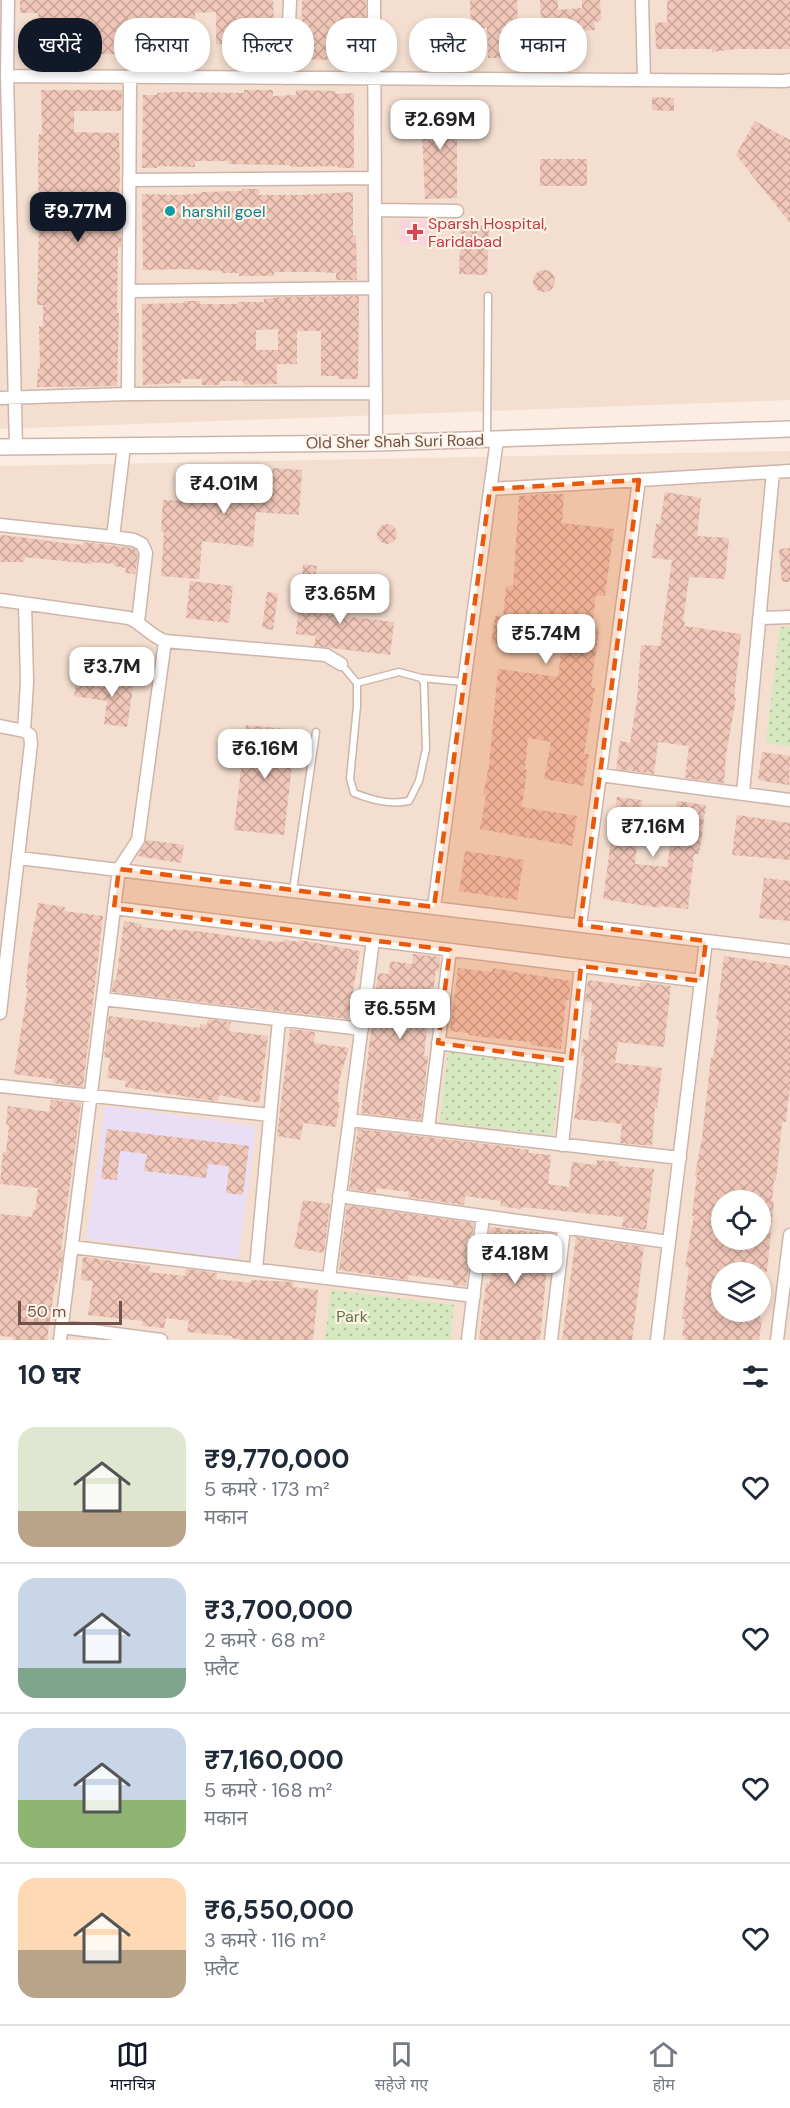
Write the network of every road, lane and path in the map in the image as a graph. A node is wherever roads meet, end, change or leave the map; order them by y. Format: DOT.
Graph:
graph roads {
  1 [pos="8,0"];
  2 [pos="290,0"];
  3 [pos="374,0"];
  4 [pos="642,0"];
  5 [pos="7,76"];
  6 [pos="130,77"];
  7 [pos="286,78"];
  8 [pos="374,78"];
  9 [pos="644,80"];
  10 [pos="790,80"];
  11 [pos="375,178"];
  12 [pos="129,180"];
  13 [pos="5,195"];
  14 [pos="375,210"];
  15 [pos="458,211"];
  16 [pos="375,288"];
  17 [pos="6,290"];
  18 [pos="129,291"];
  19 [pos="488,296"];
  20 [pos="376,393"];
  21 [pos="128,394"];
  22 [pos="0,398"];
  23 [pos="15,398"];
  24 [pos="790,429"];
  25 [pos="492,439"];
  26 [pos="376,443"];
  27 [pos="124,446"];
  28 [pos="0,447"];
  29 [pos="16,447"];
  30 [pos="790,471"];
  31 [pos="773,472"];
  32 [pos="639,480"];
  33 [pos="490,489"];
  34 [pos="0,525"];
  35 [pos="113,537"];
  36 [pos="0,600"];
  37 [pos="25,604"];
  38 [pos="790,617"];
  39 [pos="759,618"];
  40 [pos="138,622"];
  41 [pos="165,641"];
  42 [pos="341,664"];
  43 [pos="421,678"];
  44 [pos="464,682"];
  45 [pos="357,683"];
  46 [pos="0,726"];
  47 [pos="24,731"];
  48 [pos="316,732"];
  49 [pos="600,775"];
  50 [pos="743,794"];
  51 [pos="790,800"];
  52 [pos="19,858"];
  53 [pos="119,869"];
  54 [pos="293,890"];
  55 [pos="434,907"];
  56 [pos="114,908"];
  57 [pos="580,925"];
  58 [pos="373,940"];
  59 [pos="706,941"];
  60 [pos="450,950"];
  61 [pos="790,951"];
  62 [pos="581,966"];
  63 [pos="701,981"];
  64 [pos="103,999"];
  65 [pos="0,1013"];
  66 [pos="279,1020"];
  67 [pos="362,1029"];
  68 [pos="438,1043"];
  69 [pos="571,1061"];
  70 [pos="0,1086"];
  71 [pos="91,1096"];
  72 [pos="270,1115"];
  73 [pos="350,1120"];
  74 [pos="428,1129"];
  75 [pos="562,1144"];
  76 [pos="680,1158"];
  77 [pos="339,1196"];
  78 [pos="483,1216"];
  79 [pos="564,1228"];
  80 [pos="790,1235"];
  81 [pos="669,1242"];
  82 [pos="72,1247"];
  83 [pos="256,1269"];
  84 [pos="328,1278"];
  85 [pos="474,1296"];
  86 [pos="62,1327"];
  87 [pos="60,1340"];
  88 [pos="161,1340"];
  89 [pos="468,1340"];
  90 [pos="551,1340"];
  91 [pos="657,1340"];
  92 [pos="777,1340"];
  1 -- 5 [label="street"];
  2 -- 7 [label="street"];
  3 -- 8 [label="street"];
  4 -- 9 [label="street"];
  5 -- 6 [label="street"];
  5 -- 13 [label="street"];
  6 -- 7 [label="street"];
  6 -- 12 [label="street"];
  7 -- 8 [label="street"];
  8 -- 9 [label="street"];
  8 -- 11 [label="street"];
  9 -- 10 [label="street"];
  11 -- 12 [label="street"];
  11 -- 14 [label="street"];
  12 -- 18 [label="street"];
  13 -- 17 [label="street"];
  14 -- 15 [label="street"];
  14 -- 16 [label="street"];
  16 -- 18 [label="street"];
  16 -- 20 [label="street"];
  17 -- 23 [label="street"];
  18 -- 21 [label="street"];
  19 -- 25 [label="lane"];
  20 -- 21 [label="street"];
  20 -- 26 [label="street"];
  21 -- 23 [label="street"];
  22 -- 23 [label="street"];
  23 -- 29 [label="street"];
  24 -- 25 [label="street, Old Sher Shah Suri Road"];
  25 -- 26 [label="street, Old Sher Shah Suri Road"];
  25 -- 33 [label="street"];
  26 -- 27 [label="street, Old Sher Shah Suri Road"];
  27 -- 29 [label="street, Old Sher Shah Suri Road"];
  27 -- 35 [label="street"];
  28 -- 29 [label="street, Old Sher Shah Suri Road"];
  30 -- 31 [label="street"];
  31 -- 32 [label="street"];
  31 -- 39 [label="street"];
  32 -- 33 [label="street"];
  32 -- 49 [label="street"];
  33 -- 44 [label="street"];
  34 -- 35 [label="street"];
  35 -- 40 [label="street"];
  36 -- 37 [label="street"];
  37 -- 40 [label="street"];
  37 -- 47 [label="street"];
  38 -- 39 [label="street"];
  39 -- 50 [label="street"];
  40 -- 41 [label="street"];
  41 -- 42 [label="street"];
  41 -- 53 [label="street"];
  42 -- 45 [label="lane"];
  43 -- 44 [label="lane"];
  43 -- 45 [label="lane"];
  43 -- 45 [label="lane"];
  44 -- 55 [label="street"];
  46 -- 47 [label="street"];
  47 -- 52 [label="street"];
  48 -- 54 [label="lane"];
  49 -- 50 [label="street"];
  49 -- 57 [label="street"];
  50 -- 51 [label="street"];
  52 -- 53 [label="street"];
  52 -- 65 [label="street"];
  53 -- 54 [label="street"];
  53 -- 56 [label="street"];
  54 -- 55 [label="street"];
  55 -- 57 [label="street"];
  56 -- 58 [label="street"];
  56 -- 64 [label="street"];
  57 -- 59 [label="street"];
  58 -- 60 [label="street"];
  58 -- 67 [label="street"];
  59 -- 61 [label="street"];
  59 -- 63 [label="street"];
  60 -- 62 [label="street"];
  60 -- 68 [label="street"];
  62 -- 63 [label="street"];
  62 -- 69 [label="street"];
  63 -- 76 [label="street"];
  64 -- 66 [label="street"];
  64 -- 71 [label="street"];
  66 -- 67 [label="street"];
  66 -- 72 [label="street"];
  67 -- 73 [label="street"];
  68 -- 69 [label="street"];
  68 -- 74 [label="street"];
  69 -- 75 [label="street"];
  70 -- 71 [label="street"];
  71 -- 72 [label="street"];
  71 -- 82 [label="street"];
  72 -- 83 [label="street"];
  73 -- 74 [label="street"];
  73 -- 77 [label="street"];
  74 -- 75 [label="street"];
  75 -- 76 [label="street"];
  76 -- 81 [label="street"];
  77 -- 78 [label="street"];
  77 -- 84 [label="street"];
  78 -- 79 [label="street"];
  78 -- 85 [label="street"];
  79 -- 81 [label="street"];
  79 -- 90 [label="street"];
  80 -- 92 [label="street"];
  81 -- 91 [label="street"];
  82 -- 83 [label="street"];
  82 -- 86 [label="street"];
  83 -- 84 [label="street"];
  84 -- 85 [label="street"];
  85 -- 89 [label="street"];
  86 -- 87 [label="street"];
  86 -- 88 [label="street"];
}
